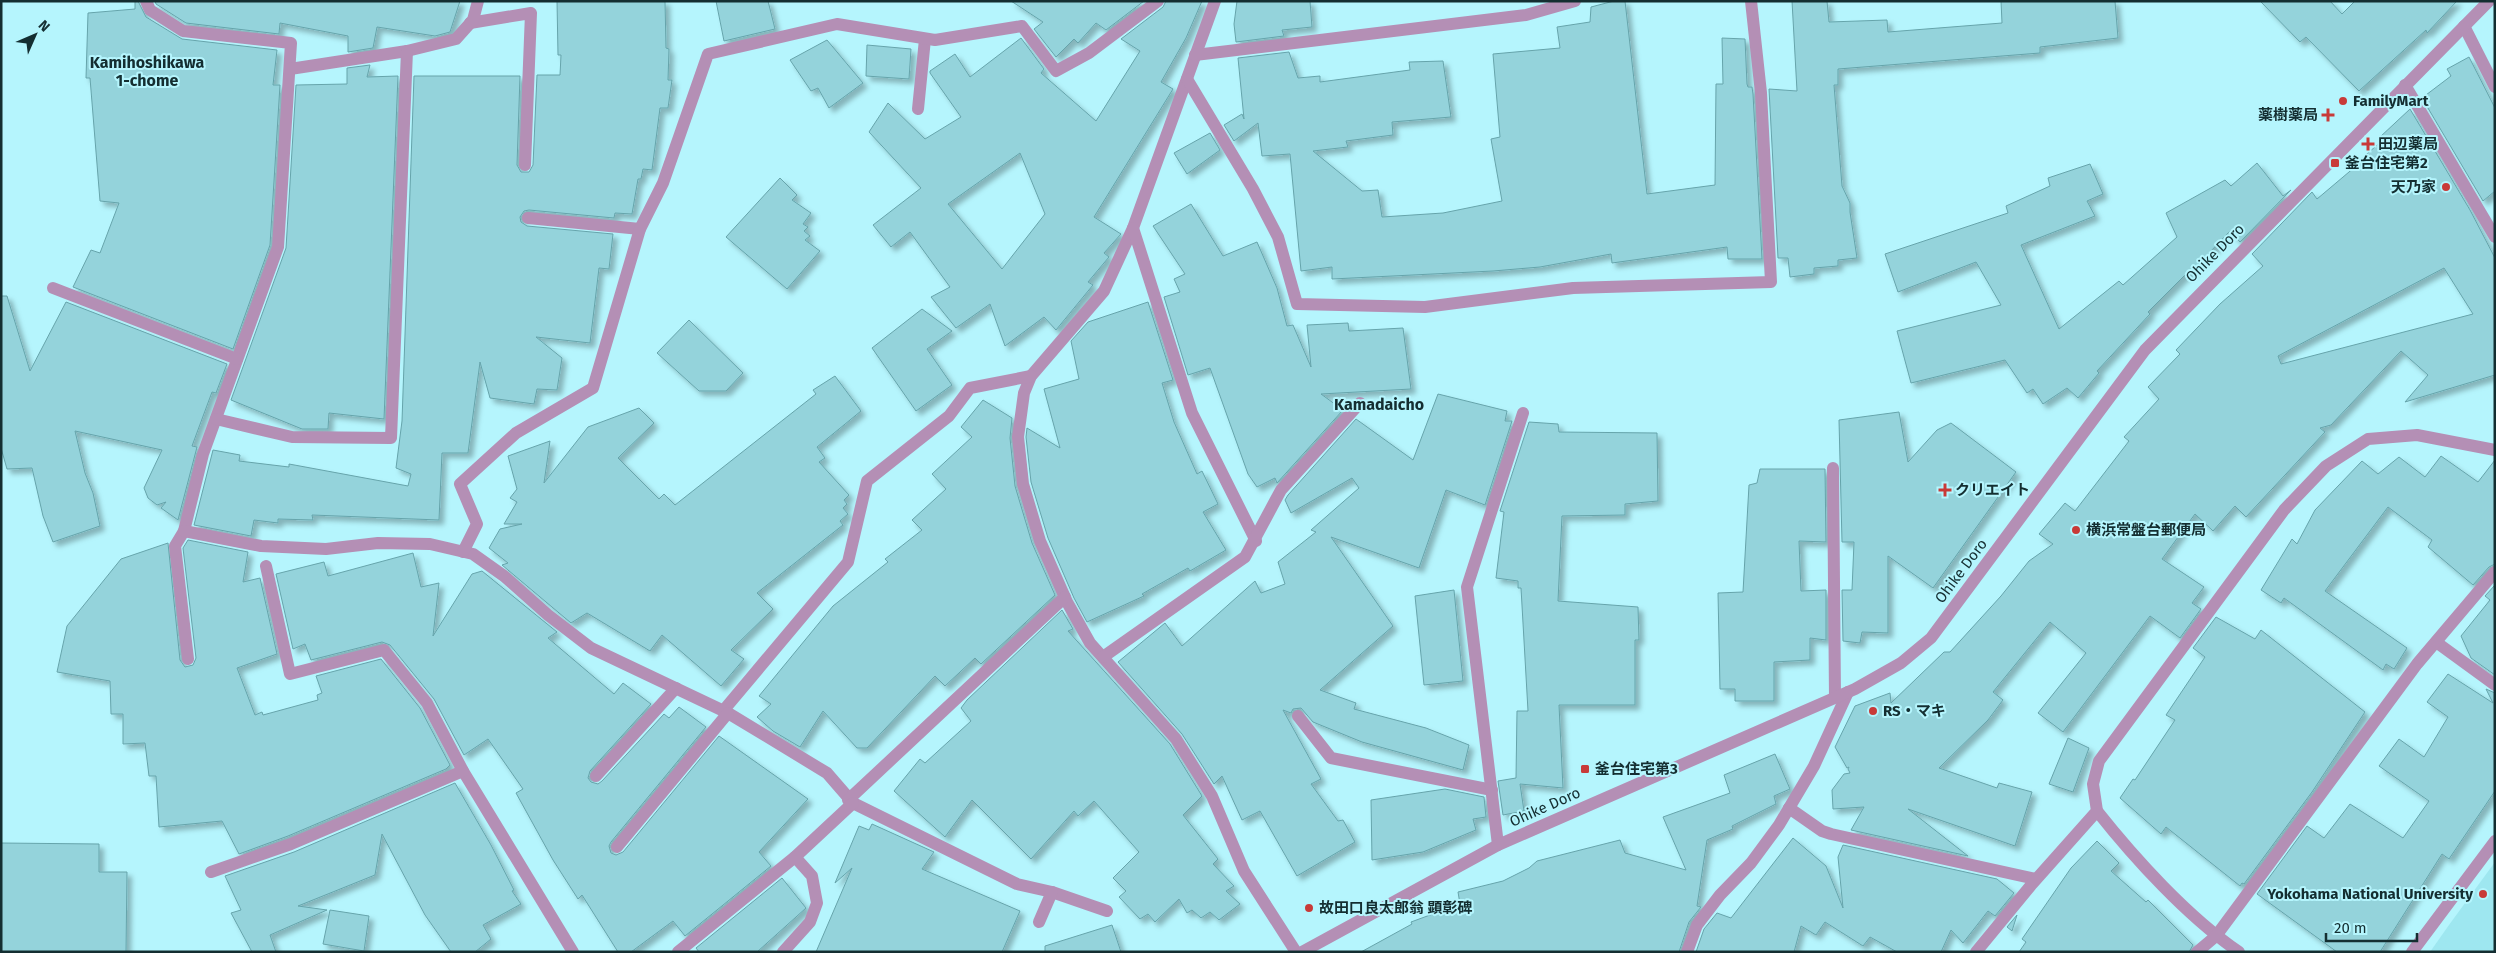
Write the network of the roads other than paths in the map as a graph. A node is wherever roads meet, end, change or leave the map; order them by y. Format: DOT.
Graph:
graph roads {
  1 [pos="146,1"];
  2 [pos="478,1"];
  3 [pos="1158,1"];
  4 [pos="1215,1"];
  5 [pos="1575,1"];
  6 [pos="1751,1"];
  7 [pos="2489,1"];
  8 [pos="470,23"];
  9 [pos="2464,26"];
  10 [pos="925,39"];
  11 [pos="407,51"];
  12 [pos="1195,55"];
  13 [pos="290,68"];
  14 [pos="1187,79"];
  15 [pos="2405,86"];
  16 [pos="2495,87"];
  17 [pos="918,109"];
  18 [pos="525,165"];
  19 [pos="528,218"];
  20 [pos="1133,228"];
  21 [pos="640,229"];
  22 [pos="2495,237"];
  23 [pos="53,288"];
  24 [pos="237,360"];
  25 [pos="1031,376"];
  26 [pos="1360,403"];
  27 [pos="1523,413"];
  28 [pos="216,419"];
  29 [pos="2495,450"];
  30 [pos="1833,468"];
  31 [pos="184,531"];
  32 [pos="1256,541"];
  33 [pos="463,552"];
  34 [pos="266,566"];
  35 [pos="2495,572"];
  36 [pos="1065,597"];
  37 [pos="2436,642"];
  38 [pos="1103,657"];
  39 [pos="188,659"];
  40 [pos="2495,685"];
  41 [pos="676,688"];
  42 [pos="1842,695"];
  43 [pos="726,712"];
  44 [pos="1298,716"];
  45 [pos="463,771"];
  46 [pos="596,776"];
  47 [pos="1492,790"];
  48 [pos="850,802"];
  49 [pos="1789,808"];
  50 [pos="2097,811"];
  51 [pos="2495,841"];
  52 [pos="1498,845"];
  53 [pos="617,847"];
  54 [pos="795,857"];
  55 [pos="211,872"];
  56 [pos="2036,879"];
  57 [pos="1052,892"];
  58 [pos="1107,912"];
  59 [pos="1039,922"];
  60 [pos="2216,936"];
  61 [pos="573,952"];
  62 [pos="678,952"];
  63 [pos="783,952"];
  64 [pos="1296,952"];
  65 [pos="1302,952"];
  66 [pos="1687,952"];
  67 [pos="1976,952"];
  68 [pos="2198,952"];
  69 [pos="2239,952"];
  70 [pos="2412,952"];
  1 -- 13 [label="street"];
  2 -- 8 [label="street"];
  3 -- 10 [label="street"];
  4 -- 12 [label="street"];
  5 -- 12 [label="street"];
  6 -- 14 [label="street"];
  7 -- 9 [label="street, Ohike Doro"];
  8 -- 11 [label="street"];
  8 -- 18 [label="street"];
  9 -- 15 [label="street, Ohike Doro"];
  9 -- 16 [label="street"];
  10 -- 17 [label="street"];
  10 -- 21 [label="street"];
  11 -- 13 [label="street"];
  11 -- 28 [label="street"];
  12 -- 14 [label="street"];
  13 -- 24 [label="street"];
  14 -- 20 [label="street"];
  15 -- 22 [label="street"];
  15 -- 42 [label="street, Ohike Doro"];
  19 -- 21 [label="street"];
  20 -- 25 [label="street"];
  20 -- 32 [label="street"];
  21 -- 33 [label="street"];
  23 -- 24 [label="street"];
  24 -- 28 [label="street"];
  25 -- 36 [label="street"];
  25 -- 43 [label="street"];
  26 -- 32 [label="street"];
  27 -- 47 [label="street"];
  28 -- 31 [label="street"];
  29 -- 50 [label="street"];
  30 -- 42 [label="street"];
  31 -- 33 [label="street"];
  31 -- 39 [label="street"];
  32 -- 38 [label="street"];
  33 -- 41 [label="street"];
  34 -- 45 [label="street"];
  35 -- 37 [label="street"];
  36 -- 38 [label="street"];
  36 -- 48 [label="street"];
  37 -- 40 [label="street"];
  37 -- 60 [label="street"];
  38 -- 64 [label="street"];
  41 -- 43 [label="street"];
  41 -- 46 [label="street"];
  42 -- 49 [label="street"];
  42 -- 52 [label="street, Ohike Doro"];
  43 -- 48 [label="street"];
  43 -- 53 [label="street"];
  44 -- 47 [label="street"];
  45 -- 55 [label="street"];
  45 -- 61 [label="street"];
  47 -- 52 [label="street"];
  48 -- 54 [label="street"];
  48 -- 57 [label="street"];
  49 -- 56 [label="street"];
  49 -- 66 [label="street"];
  50 -- 56 [label="street"];
  50 -- 60 [label="street"];
  51 -- 70 [label="street"];
  52 -- 65 [label="street, Ohike Doro"];
  54 -- 62 [label="street"];
  54 -- 63 [label="street"];
  56 -- 67 [label="street"];
  57 -- 58 [label="street"];
  57 -- 59 [label="street"];
  60 -- 68 [label="street"];
  60 -- 69 [label="street"];
}
